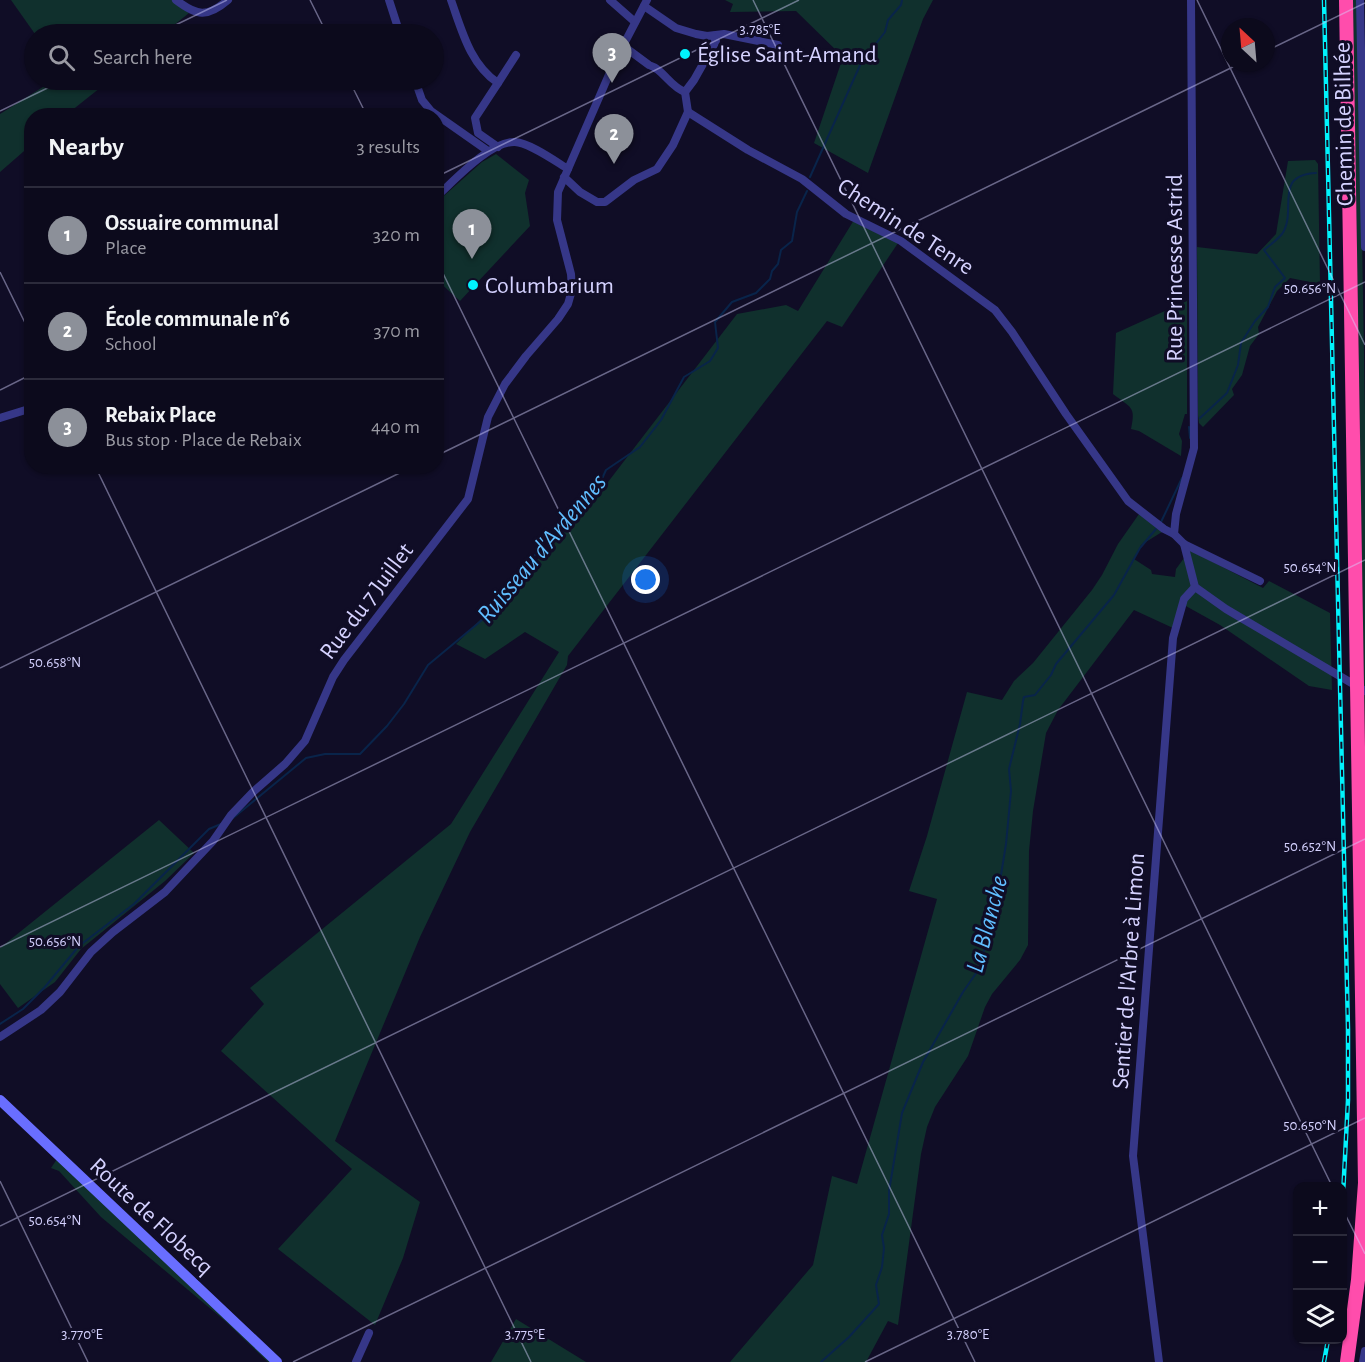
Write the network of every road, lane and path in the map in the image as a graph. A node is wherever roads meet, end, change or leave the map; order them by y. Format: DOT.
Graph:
graph roads {
  1 [pos="176,0"];
  2 [pos="228,0"];
  3 [pos="389,0"];
  4 [pos="451,0"];
  5 [pos="610,0"];
  6 [pos="1191,0"];
  7 [pos="1346,0"];
  8 [pos="1360,0"];
  9 [pos="645,3"];
  10 [pos="635,22"];
  11 [pos="397,24"];
  12 [pos="713,36"];
  13 [pos="622,45"];
  14 [pos="778,45"];
  15 [pos="516,55"];
  16 [pos="498,83"];
  17 [pos="418,90"];
  18 [pos="685,92"];
  19 [pos="429,108"];
  20 [pos="688,112"];
  21 [pos="444,120"];
  22 [pos="498,147"];
  23 [pos="488,151"];
  24 [pos="568,169"];
  25 [pos="564,177"];
  26 [pos="444,190"];
  27 [pos="1365,247"];
  28 [pos="24,410"];
  29 [pos="0,418"];
  30 [pos="1174,534"];
  31 [pos="1184,544"];
  32 [pos="1260,581"];
  33 [pos="1195,587"];
  34 [pos="1365,692"];
  35 [pos="0,1037"];
  36 [pos="0,1100"];
  37 [pos="369,1332"];
  38 [pos="1365,1351"];
  39 [pos="277,1362"];
  40 [pos="356,1362"];
  41 [pos="1159,1362"];
  42 [pos="1347,1362"];
  43 [pos="1363,1362"];
  1 -- 2 [label="street"];
  3 -- 11 [label="street"];
  4 -- 16 [label="street"];
  5 -- 10 [label="street"];
  6 -- 30 [label="street, Rue Princesse Astrid"];
  7 -- 42 [label="highway"];
  8 -- 27 [label="street, Chemin de Bilhée"];
  9 -- 10 [label="street, Rue du 7 Juillet"];
  9 -- 12 [label="street"];
  10 -- 13 [label="street, Rue du 7 Juillet"];
  12 -- 14 [label="street"];
  12 -- 18 [label="street"];
  13 -- 18 [label="street"];
  13 -- 24 [label="street, Rue du 7 Juillet"];
  15 -- 16 [label="street"];
  16 -- 22 [label="street"];
  17 -- 19 [label="street"];
  18 -- 20 [label="street"];
  20 -- 25 [label="street"];
  20 -- 30 [label="street, Chemin de Tenre"];
  21 -- 23 [label="street"];
  22 -- 23 [label="street"];
  22 -- 24 [label="street"];
  23 -- 26 [label="street"];
  24 -- 25 [label="street, Rue du 7 Juillet"];
  25 -- 35 [label="street, Rue du 7 Juillet"];
  28 -- 29 [label="street"];
  30 -- 31 [label="street, Chemin de Tenre"];
  31 -- 32 [label="street, Chemin de Tenre"];
  31 -- 33 [label="street"];
  33 -- 34 [label="street"];
  33 -- 41 [label="street, Sentier de l'Arbre à Limon"];
  36 -- 39 [label="street, Route de Flobecq"];
  37 -- 40 [label="street"];
  38 -- 43 [label="street"];
}
